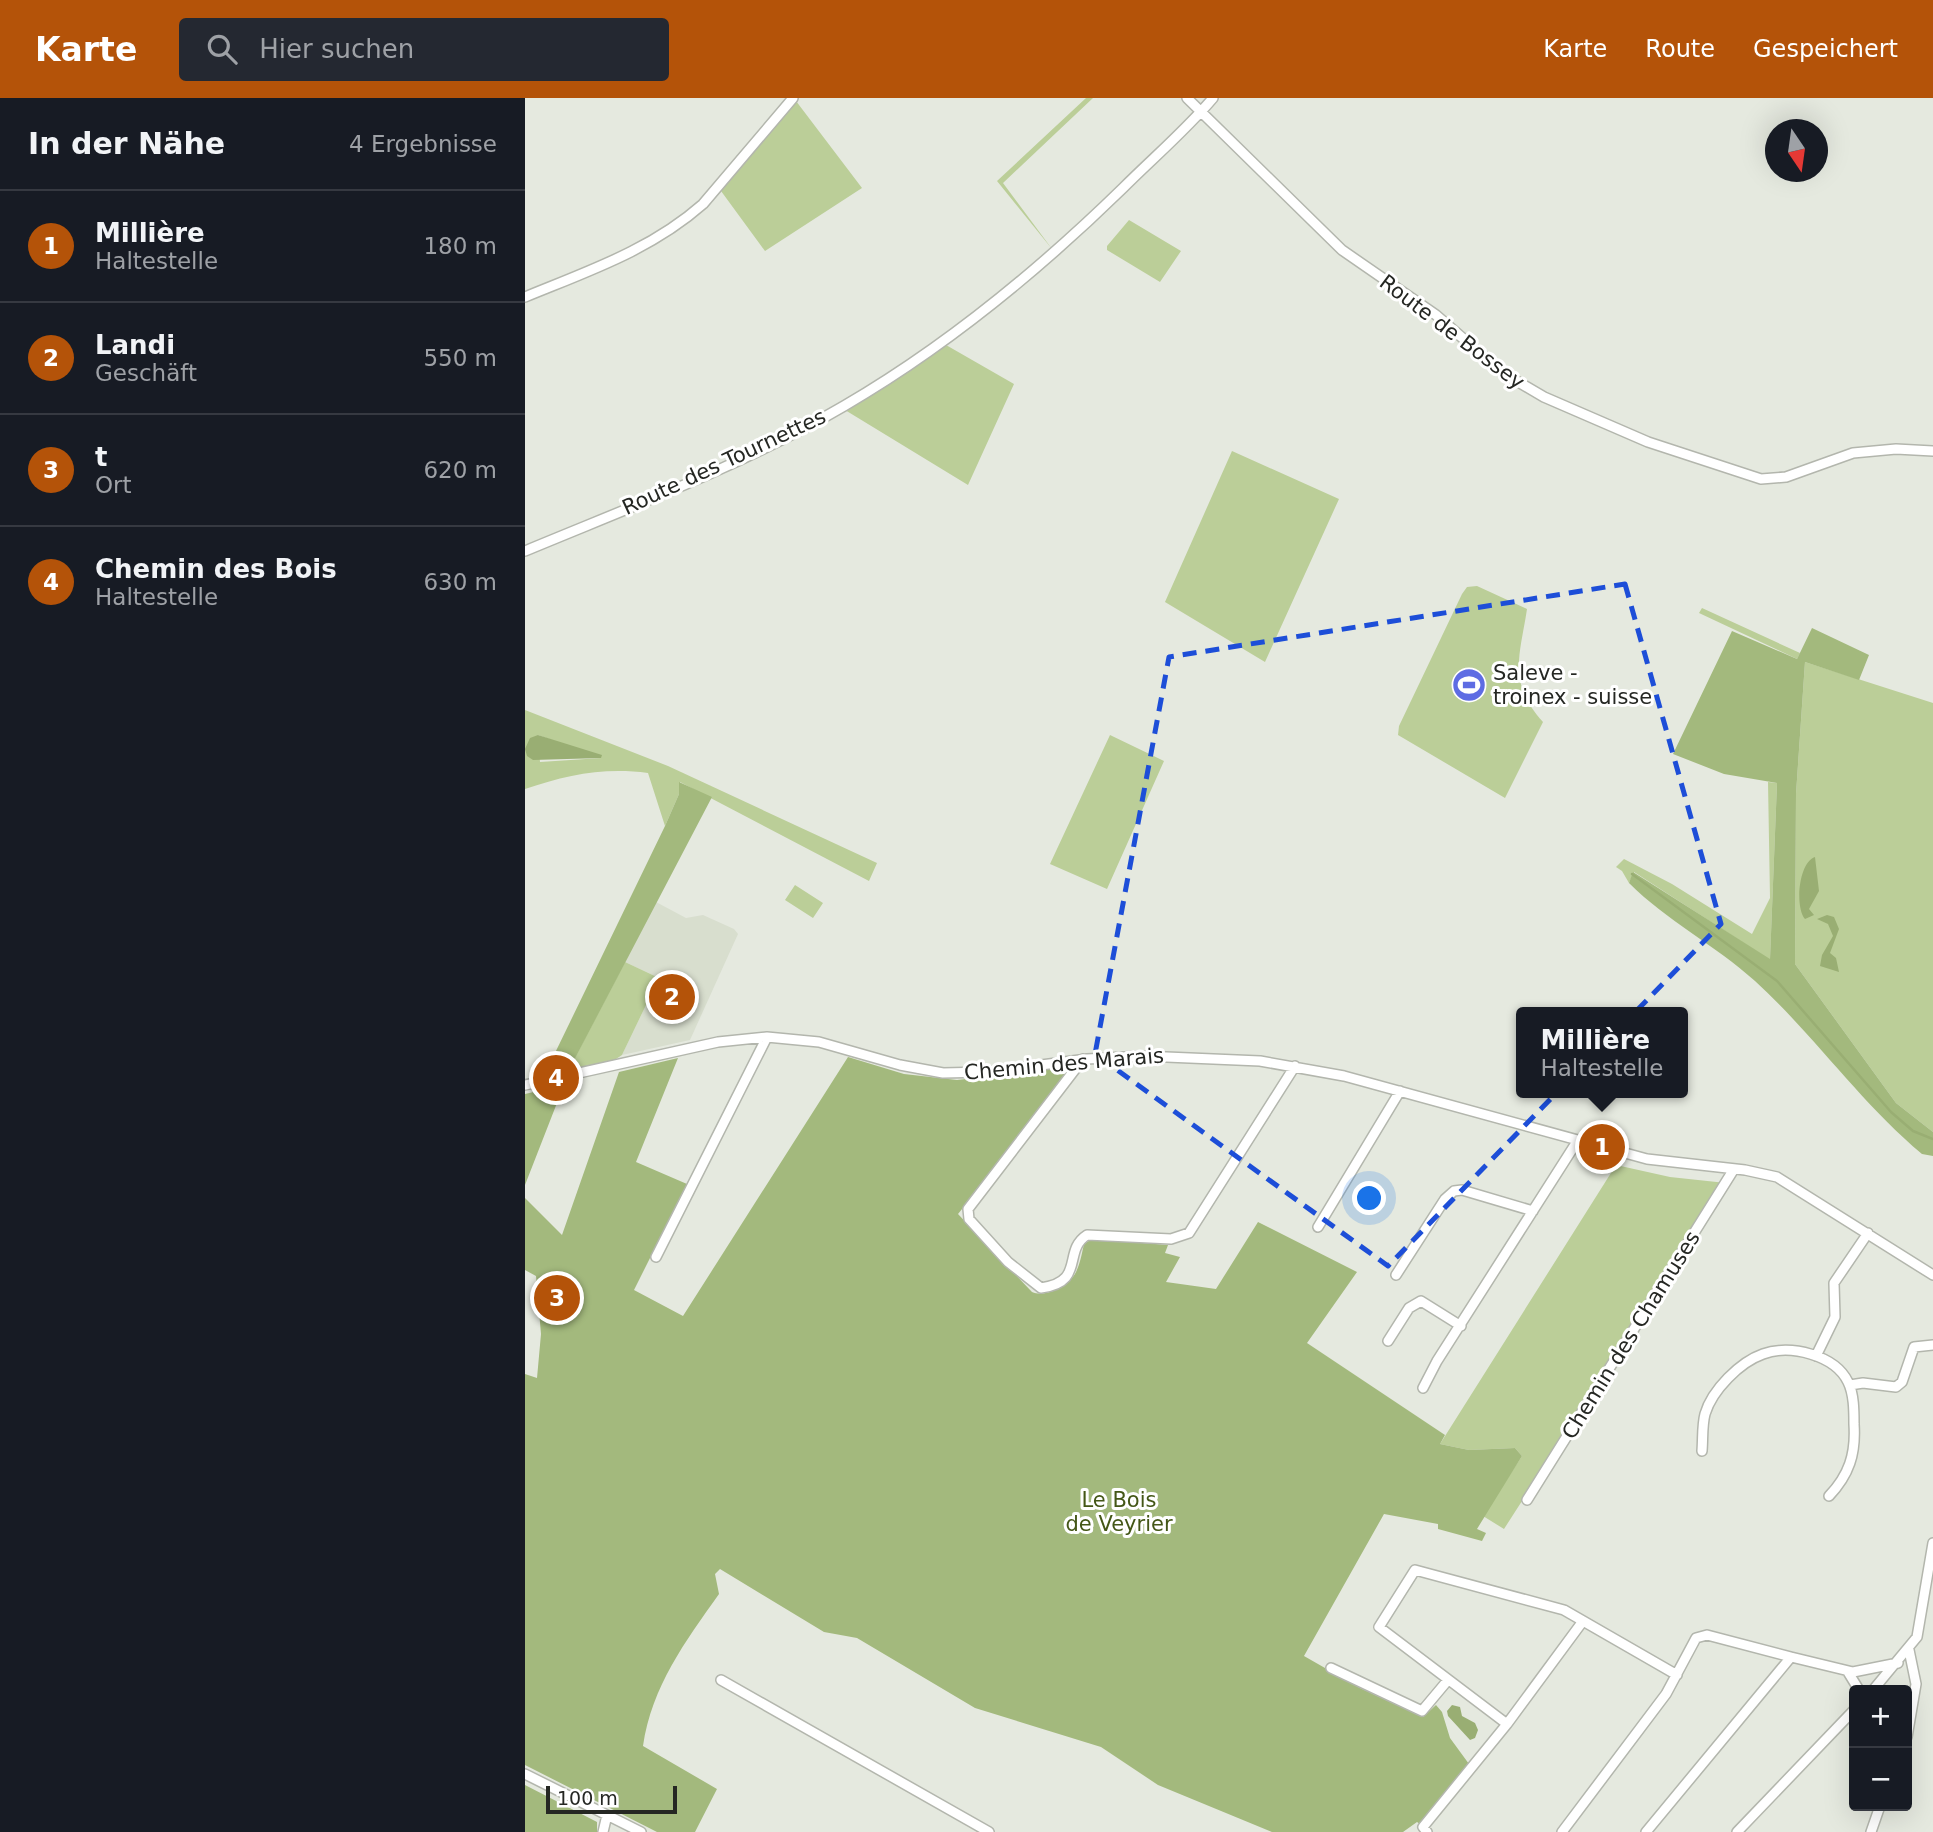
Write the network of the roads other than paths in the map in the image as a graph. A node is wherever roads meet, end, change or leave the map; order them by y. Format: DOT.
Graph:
graph roads {
  1 [pos="793,98"];
  2 [pos="1187,98"];
  3 [pos="1213,98"];
  4 [pos="1201,113"];
  5 [pos="525,297"];
  6 [pos="1933,451"];
  7 [pos="525,551"];
  8 [pos="768,1037"];
  9 [pos="1083,1059"];
  10 [pos="1294,1066"];
  11 [pos="525,1085"];
  12 [pos="1400,1091"];
  13 [pos="1578,1140"];
  14 [pos="1734,1169"];
  15 [pos="1533,1211"];
  16 [pos="1318,1227"];
  17 [pos="1868,1233"];
  18 [pos="656,1258"];
  19 [pos="1396,1275"];
  20 [pos="1933,1275"];
  21 [pos="1461,1326"];
  22 [pos="1388,1341"];
  23 [pos="1933,1345"];
  24 [pos="1816,1356"];
  25 [pos="1850,1385"];
  26 [pos="1423,1388"];
  27 [pos="1702,1451"];
  28 [pos="1829,1496"];
  29 [pos="1527,1500"];
  30 [pos="1933,1543"];
  31 [pos="1583,1621"];
  32 [pos="1909,1650"];
  33 [pos="1791,1657"];
  34 [pos="1898,1663"];
  35 [pos="1331,1668"];
  36 [pos="1848,1672"];
  37 [pos="1677,1675"];
  38 [pos="721,1679"];
  39 [pos="1448,1680"];
  40 [pos="1856,1685"];
  41 [pos="1878,1685"];
  42 [pos="1912,1708"];
  43 [pos="1849,1715"];
  44 [pos="1507,1724"];
  45 [pos="525,1774"];
  46 [pos="1878,1811"];
  47 [pos="607,1815"];
  48 [pos="603,1832"];
  49 [pos="641,1832"];
  50 [pos="989,1832"];
  51 [pos="1427,1832"];
  52 [pos="1562,1832"];
  53 [pos="1646,1832"];
  54 [pos="1737,1832"];
  55 [pos="1871,1832"];
  1 -- 5 [label="street"];
  2 -- 4 [label="street, Route de Bossey"];
  3 -- 4 [label="street, Route des Tournettes"];
  4 -- 6 [label="street, Route de Bossey"];
  4 -- 7 [label="street, Route des Tournettes"];
  8 -- 9 [label="street, Chemin des Marais"];
  8 -- 11 [label="street, Chemin des Marais"];
  8 -- 18 [label="street"];
  9 -- 10 [label="street, Chemin des Marais"];
  9 -- 10 [label="street"];
  10 -- 12 [label="street, Chemin des Marais"];
  12 -- 13 [label="street, Chemin des Marais"];
  12 -- 16 [label="street"];
  13 -- 14 [label="street, Chemin des Marais"];
  13 -- 15 [label="street"];
  14 -- 17 [label="street, Chemin des Marais"];
  14 -- 29 [label="street, Chemin des Chamuses"];
  15 -- 19 [label="street"];
  15 -- 21 [label="street"];
  17 -- 20 [label="street, Chemin des Marais"];
  17 -- 24 [label="street"];
  21 -- 22 [label="street"];
  21 -- 26 [label="street"];
  23 -- 25 [label="street"];
  24 -- 25 [label="street"];
  24 -- 27 [label="street"];
  25 -- 28 [label="street"];
  30 -- 32 [label="street"];
  31 -- 37 [label="street"];
  31 -- 39 [label="street"];
  31 -- 44 [label="street"];
  32 -- 34 [label="street"];
  32 -- 42 [label="street"];
  33 -- 36 [label="street"];
  33 -- 37 [label="street"];
  33 -- 53 [label="street"];
  34 -- 36 [label="street"];
  34 -- 41 [label="street"];
  35 -- 39 [label="street"];
  36 -- 40 [label="street"];
  37 -- 52 [label="street"];
  38 -- 50 [label="street"];
  39 -- 44 [label="street"];
  43 -- 54 [label="street"];
  44 -- 51 [label="street"];
  45 -- 47 [label="street"];
  46 -- 55 [label="street"];
  47 -- 48 [label="street"];
  47 -- 49 [label="street"];
}
